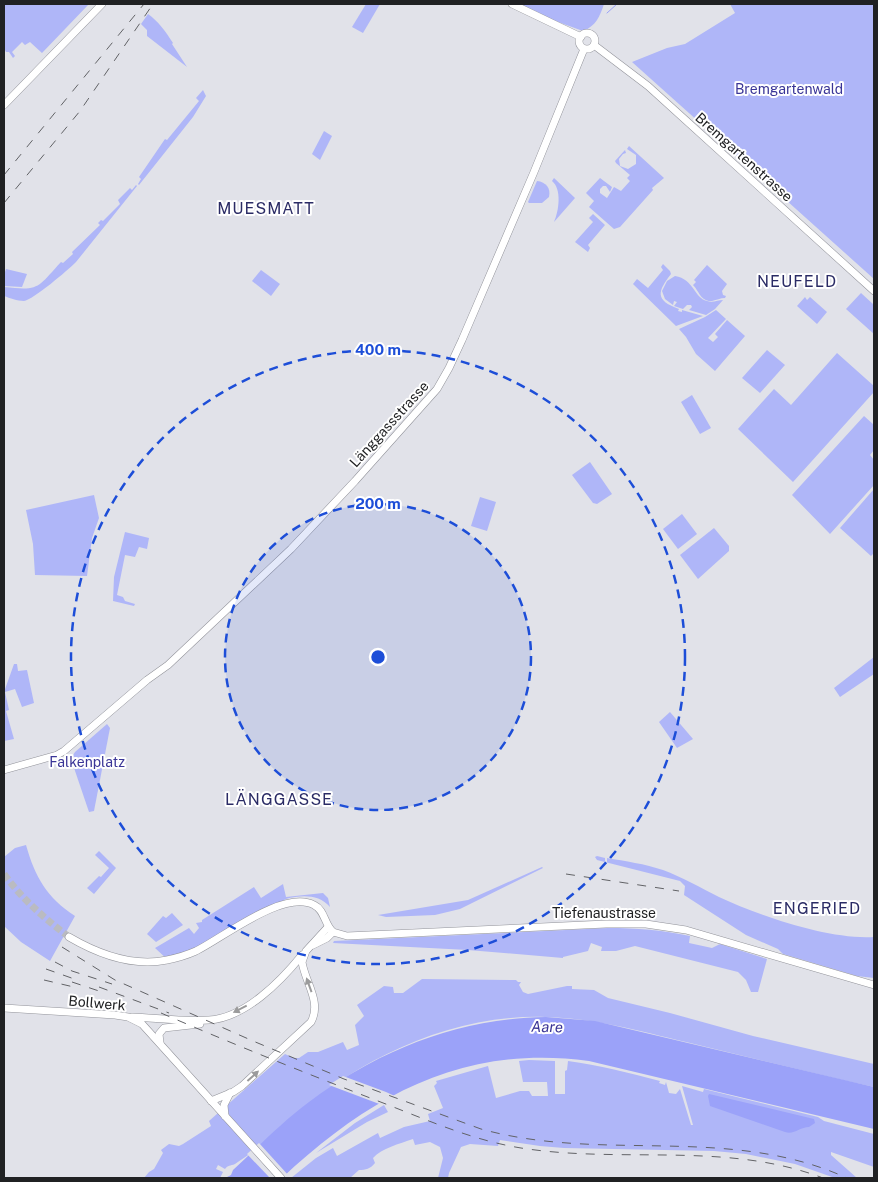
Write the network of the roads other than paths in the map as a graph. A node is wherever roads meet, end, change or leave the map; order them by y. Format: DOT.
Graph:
graph roads {
  1 [pos="102,4"];
  2 [pos="512,4"];
  3 [pos="580,37"];
  4 [pos="594,46"];
  5 [pos="584,49"];
  6 [pos="4,104"];
  7 [pos="874,291"];
  8 [pos="4,770"];
  9 [pos="330,930"];
  10 [pos="69,937"];
  11 [pos="308,949"];
  12 [pos="303,969"];
  13 [pos="290,970"];
  14 [pos="874,985"];
  15 [pos="4,1008"];
  16 [pos="128,1017"];
  17 [pos="211,1020"];
  18 [pos="162,1045"];
  19 [pos="230,1093"];
  20 [pos="211,1101"];
  21 [pos="223,1112"];
  22 [pos="281,1178"];
  1 -- 6 [label="main road"];
  2 -- 3 [label="main road"];
  3 -- 4 [label="main road"];
  3 -- 5 [label="main road"];
  4 -- 5 [label="main road"];
  4 -- 7 [label="main road, Bremgartenstrasse"];
  5 -- 8 [label="main road, Länggassstrasse"];
  9 -- 10 [label="main road"];
  9 -- 11 [label="main road"];
  9 -- 14 [label="main road, Tiefenaustrasse"];
  11 -- 12 [label="main road"];
  11 -- 13 [label="main road"];
  12 -- 13 [label="main road"];
  19 -- 12 [label="main road, one-way"];
  13 -- 17 [label="main road, one-way"];
  15 -- 16 [label="main road, Bollwerk"];
  16 -- 17 [label="main road"];
  16 -- 18 [label="main road, Bollwerk"];
  17 -- 18 [label="main road"];
  18 -- 20 [label="main road, Bollwerk"];
  19 -- 20 [label="main road"];
  19 -- 21 [label="main road"];
  20 -- 21 [label="main road, Bollwerk"];
  21 -- 22 [label="main road, Bollwerk"];
}
